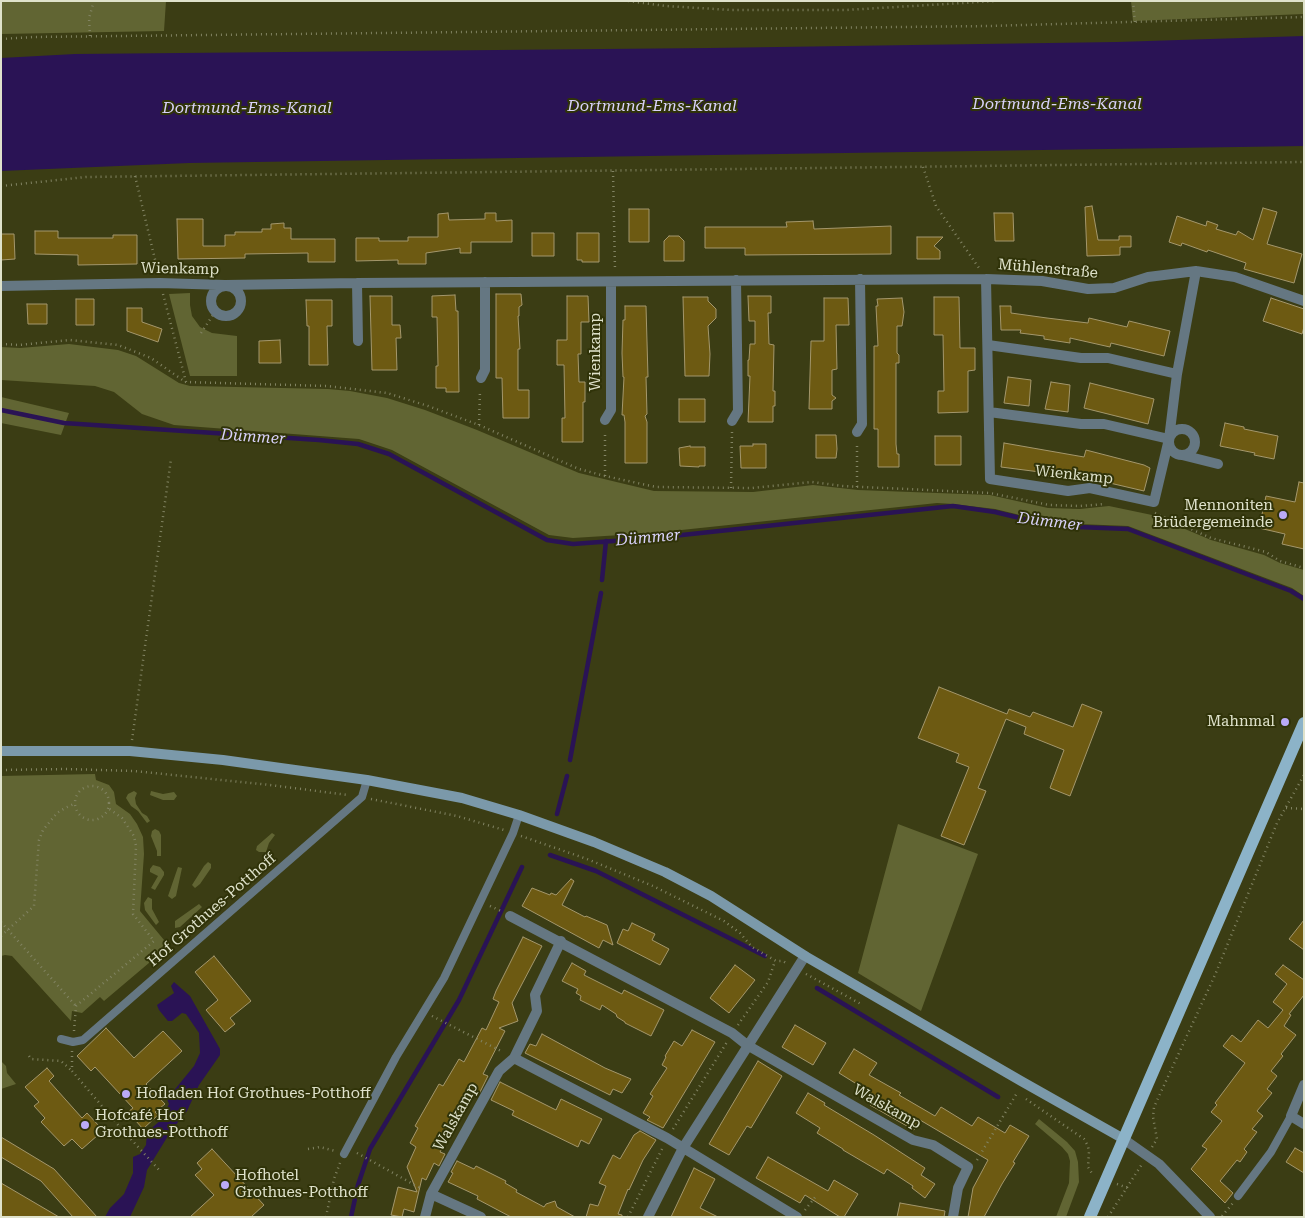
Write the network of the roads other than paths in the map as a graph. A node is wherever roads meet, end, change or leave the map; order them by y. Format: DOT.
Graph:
graph roads {
  1 [pos="1196,271"];
  2 [pos="860,279"];
  3 [pos="986,279"];
  4 [pos="736,280"];
  5 [pos="485,282"];
  6 [pos="613,282"];
  7 [pos="357,283"];
  8 [pos="225,285"];
  9 [pos="1,286"];
  10 [pos="1304,301"];
  11 [pos="358,341"];
  12 [pos="988,345"];
  13 [pos="1178,374"];
  14 [pos="481,378"];
  15 [pos="989,412"];
  16 [pos="605,420"];
  17 [pos="732,421"];
  18 [pos="857,432"];
  19 [pos="1170,439"];
  20 [pos="1182,455"];
  21 [pos="1218,464"];
  22 [pos="1304,723"];
  23 [pos="1,751"];
  24 [pos="367,780"];
  25 [pos="519,814"];
  26 [pos="510,916"];
  27 [pos="561,942"];
  28 [pos="805,956"];
  29 [pos="61,1039"];
  30 [pos="747,1045"];
  31 [pos="514,1058"];
  32 [pos="1304,1085"];
  33 [pos="1291,1116"];
  34 [pos="1304,1124"];
  35 [pos="1122,1138"];
  36 [pos="682,1148"];
  37 [pos="344,1154"];
  38 [pos="431,1194"];
  39 [pos="1238,1196"];
  40 [pos="425,1217"];
  41 [pos="480,1217"];
  42 [pos="648,1217"];
  43 [pos="798,1217"];
  44 [pos="953,1217"];
  45 [pos="1090,1217"];
  46 [pos="1210,1217"];
  1 -- 3 [label="street, Mühlenstraße"];
  1 -- 10 [label="street, Mühlenstraße"];
  1 -- 13 [label="street"];
  2 -- 3 [label="street, Wienkamp"];
  2 -- 4 [label="street, Wienkamp"];
  2 -- 18 [label="street"];
  3 -- 12 [label="street, Wienkamp"];
  4 -- 6 [label="street, Wienkamp"];
  4 -- 17 [label="street"];
  5 -- 6 [label="street, Wienkamp"];
  5 -- 7 [label="street, Wienkamp"];
  5 -- 14 [label="street"];
  6 -- 16 [label="street, Wienkamp"];
  7 -- 8 [label="street, Wienkamp"];
  7 -- 11 [label="street"];
  8 -- 8 [label="street"];
  8 -- 9 [label="street, Wienkamp"];
  12 -- 13 [label="street"];
  12 -- 15 [label="street, Wienkamp"];
  13 -- 19 [label="street"];
  15 -- 19 [label="street"];
  15 -- 19 [label="street, Wienkamp"];
  19 -- 20 [label="street"];
  19 -- 20 [label="street"];
  20 -- 21 [label="street"];
  22 -- 35 [label="main road"];
  23 -- 24 [label="main road"];
  24 -- 25 [label="main road"];
  24 -- 29 [label="lane, Hof Grothues-Potthoff"];
  25 -- 28 [label="main road"];
  25 -- 37 [label="lane"];
  26 -- 27 [label="street, Walskamp"];
  27 -- 30 [label="street, Walskamp"];
  27 -- 31 [label="street, Walskamp"];
  28 -- 30 [label="street"];
  28 -- 35 [label="main road"];
  30 -- 36 [label="street"];
  30 -- 44 [label="street, Walskamp"];
  31 -- 36 [label="street"];
  31 -- 38 [label="street, Walskamp"];
  32 -- 33 [label="street"];
  33 -- 34 [label="street"];
  33 -- 39 [label="lane"];
  35 -- 45 [label="main road"];
  35 -- 46 [label="street"];
  36 -- 42 [label="street"];
  36 -- 43 [label="street"];
  38 -- 40 [label="street, Walskamp"];
  38 -- 41 [label="street"];
}
